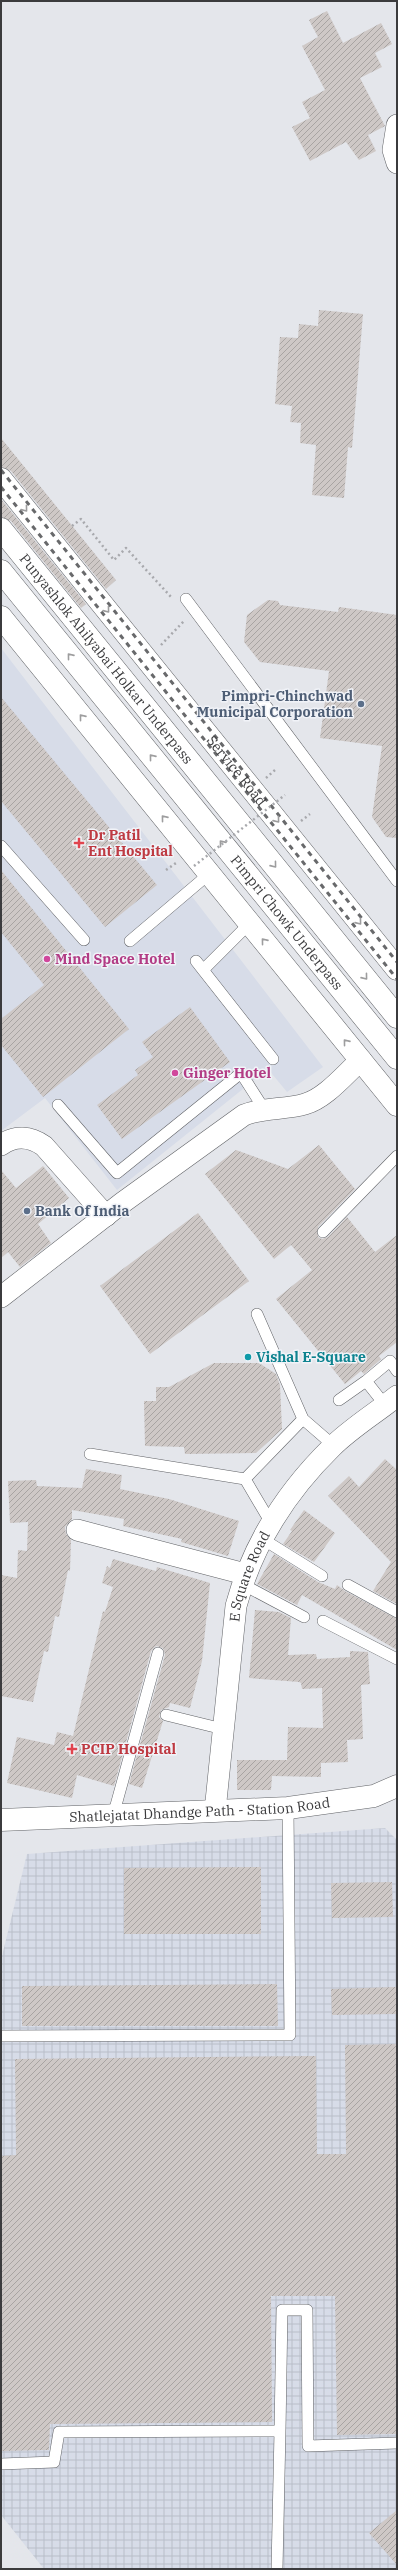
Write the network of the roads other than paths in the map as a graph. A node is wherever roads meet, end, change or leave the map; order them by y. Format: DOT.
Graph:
graph roads {
  1 [pos="397,125"];
  2 [pos="397,163"];
  3 [pos="1,479"];
  4 [pos="1,530"];
  5 [pos="1,571"];
  6 [pos="186,599"];
  7 [pos="1,617"];
  8 [pos="196,770"];
  9 [pos="177,787"];
  10 [pos="1,846"];
  11 [pos="202,870"];
  12 [pos="397,881"];
  13 [pos="250,924"];
  14 [pos="84,940"];
  15 [pos="130,941"];
  16 [pos="397,969"];
  17 [pos="397,1017"];
  18 [pos="397,1058"];
  19 [pos="273,1060"];
  20 [pos="361,1060"];
  21 [pos="397,1104"];
  22 [pos="58,1105"];
  23 [pos="264,1108"];
  24 [pos="1,1145"];
  25 [pos="397,1156"];
  26 [pos="106,1216"];
  27 [pos="323,1232"];
  28 [pos="1,1297"];
  29 [pos="257,1314"];
  30 [pos="397,1371"];
  31 [pos="366,1381"];
  32 [pos="340,1400"];
  33 [pos="391,1401"];
  34 [pos="303,1419"];
  35 [pos="333,1445"];
  36 [pos="90,1454"];
  37 [pos="245,1479"];
  38 [pos="77,1530"];
  39 [pos="266,1530"];
  40 [pos="322,1576"];
  41 [pos="243,1579"];
  42 [pos="348,1585"];
  43 [pos="397,1612"];
  44 [pos="304,1617"];
  45 [pos="323,1621"];
  46 [pos="158,1653"];
  47 [pos="397,1659"];
  48 [pos="166,1715"];
  49 [pos="223,1729"];
  50 [pos="397,1786"];
  51 [pos="288,1808"];
  52 [pos="215,1811"];
  53 [pos="113,1816"];
  54 [pos="1,1820"];
  55 [pos="1,2036"];
  56 [pos="280,2431"];
  57 [pos="397,2444"];
  58 [pos="1,2464"];
  59 [pos="277,2569"];
  1 -- 2 [label="street"];
  3 -- 16 [label="main road, Service Road, one-way"];
  4 -- 8 [label="main road, Punyashlok Ahilyabai Holkar Underpass"];
  9 -- 5 [label="main road, Punyashlok Ahilyabai Holkar Underpass, one-way"];
  6 -- 12 [label="lane"];
  11 -- 7 [label="main road, one-way"];
  8 -- 17 [label="main road, Pimpri Chowk Underpass, one-way"];
  18 -- 9 [label="main road, Pimpri Chowk Underpass, one-way"];
  10 -- 14 [label="lane"];
  11 -- 13 [label="main road"];
  11 -- 15 [label="lane"];
  13 -- 19 [label="lane"];
  20 -- 13 [label="main road, one-way"];
  20 -- 21 [label="main road"];
  20 -- 23 [label="street"];
  22 -- 23 [label="lane"];
  23 -- 26 [label="street"];
  24 -- 26 [label="street"];
  25 -- 27 [label="lane"];
  26 -- 28 [label="street"];
  29 -- 34 [label="lane"];
  30 -- 31 [label="lane"];
  31 -- 32 [label="lane"];
  31 -- 33 [label="lane"];
  33 -- 35 [label="street, E Square Road"];
  34 -- 35 [label="lane"];
  34 -- 37 [label="lane"];
  35 -- 39 [label="street, E Square Road"];
  36 -- 37 [label="lane"];
  37 -- 39 [label="lane"];
  38 -- 41 [label="street"];
  39 -- 40 [label="lane"];
  39 -- 41 [label="street, E Square Road"];
  41 -- 44 [label="lane"];
  41 -- 49 [label="street, E Square Road"];
  42 -- 43 [label="lane"];
  45 -- 47 [label="lane"];
  46 -- 53 [label="lane"];
  48 -- 49 [label="lane"];
  49 -- 52 [label="street, E Square Road"];
  50 -- 51 [label="main road, Shatlejatat Dhandge Path - Station Road"];
  51 -- 52 [label="main road, Shatlejatat Dhandge Path - Station Road"];
  51 -- 55 [label="lane"];
  52 -- 53 [label="main road, Shatlejatat Dhandge Path - Station Road"];
  53 -- 54 [label="main road, Shatlejatat Dhandge Path - Station Road"];
  56 -- 57 [label="lane"];
  56 -- 58 [label="lane"];
  56 -- 59 [label="lane"];
}
